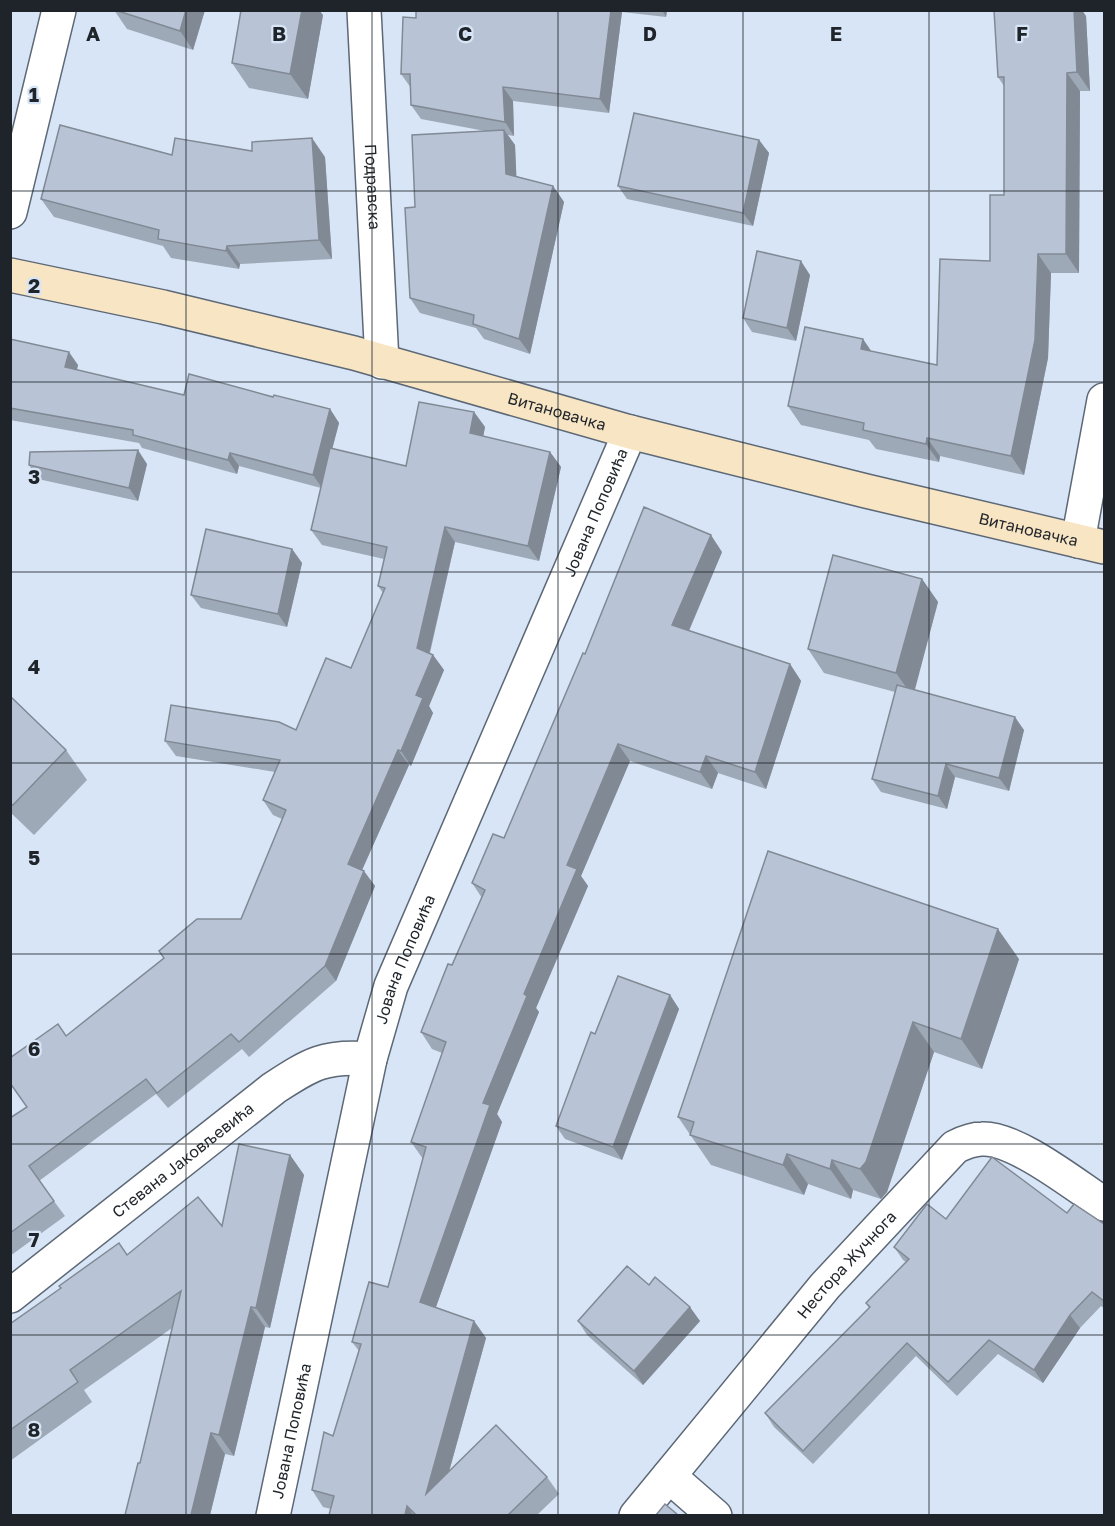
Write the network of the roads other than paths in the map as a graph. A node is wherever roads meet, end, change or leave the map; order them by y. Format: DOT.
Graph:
graph roads {
  1 [pos="59,10"];
  2 [pos="364,10"];
  3 [pos="10,212"];
  4 [pos="10,275"];
  5 [pos="382,362"];
  6 [pos="1104,400"];
  7 [pos="630,432"];
  8 [pos="1091,544"];
  9 [pos="370,1059"];
  10 [pos="1104,1204"];
  11 [pos="10,1296"];
  12 [pos="669,1476"];
  13 [pos="273,1515"];
  14 [pos="636,1515"];
  15 [pos="715,1515"];
  1 -- 3 [label="street"];
  2 -- 5 [label="street, Подравска"];
  4 -- 5 [label="street, Витановачка"];
  5 -- 7 [label="street, Витановачка"];
  6 -- 8 [label="street"];
  7 -- 8 [label="street, Витановачка"];
  7 -- 9 [label="street, Јована Поповића"];
  9 -- 11 [label="street, Стевана Јаковљевића"];
  9 -- 13 [label="street, Јована Поповића"];
  10 -- 12 [label="street, Нестора Жучнога"];
  12 -- 14 [label="street, Нестора Жучнога"];
  12 -- 15 [label="street"];
}
